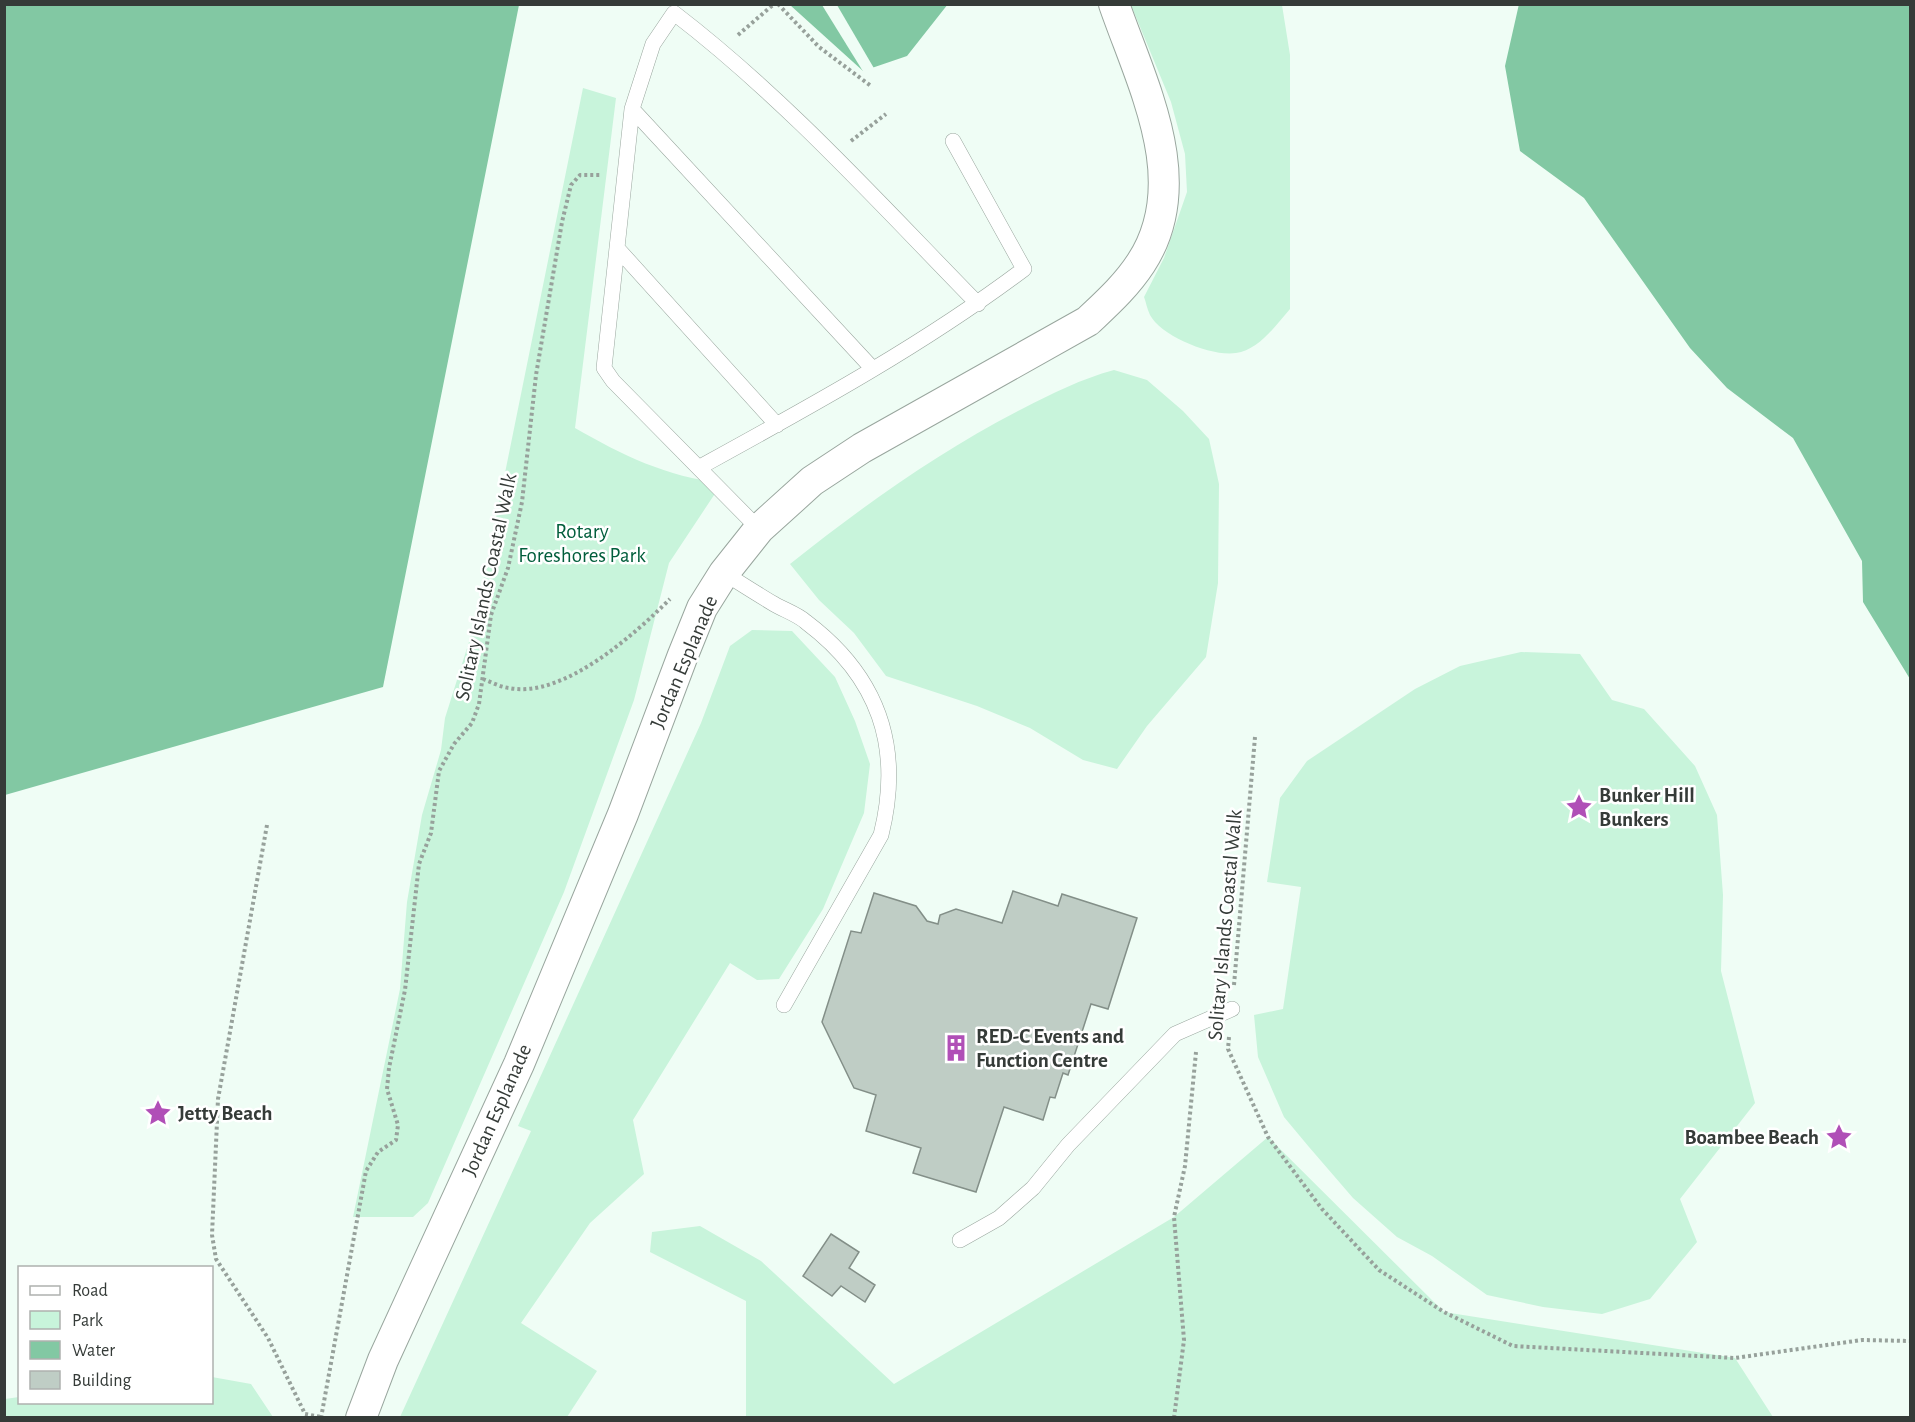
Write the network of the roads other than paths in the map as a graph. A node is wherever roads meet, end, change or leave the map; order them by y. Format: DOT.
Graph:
graph roads {
  1 [pos="1113,4"];
  2 [pos="632,109"];
  3 [pos="953,141"];
  4 [pos="617,249"];
  5 [pos="978,304"];
  6 [pos="872,368"];
  7 [pos="777,425"];
  8 [pos="700,466"];
  9 [pos="759,529"];
  10 [pos="724,573"];
  11 [pos="784,1005"];
  12 [pos="1232,1009"];
  13 [pos="960,1240"];
  14 [pos="361,1418"];
  1 -- 9 [label="street, Jordan Esplanade"];
  2 -- 4 [label="lane"];
  2 -- 5 [label="lane"];
  2 -- 6 [label="lane"];
  3 -- 5 [label="lane"];
  4 -- 7 [label="lane"];
  4 -- 8 [label="lane"];
  5 -- 6 [label="lane"];
  6 -- 7 [label="lane"];
  7 -- 8 [label="lane"];
  8 -- 9 [label="lane"];
  9 -- 10 [label="street, Jordan Esplanade"];
  10 -- 11 [label="lane"];
  10 -- 14 [label="street, Jordan Esplanade"];
  12 -- 13 [label="lane"];
}
